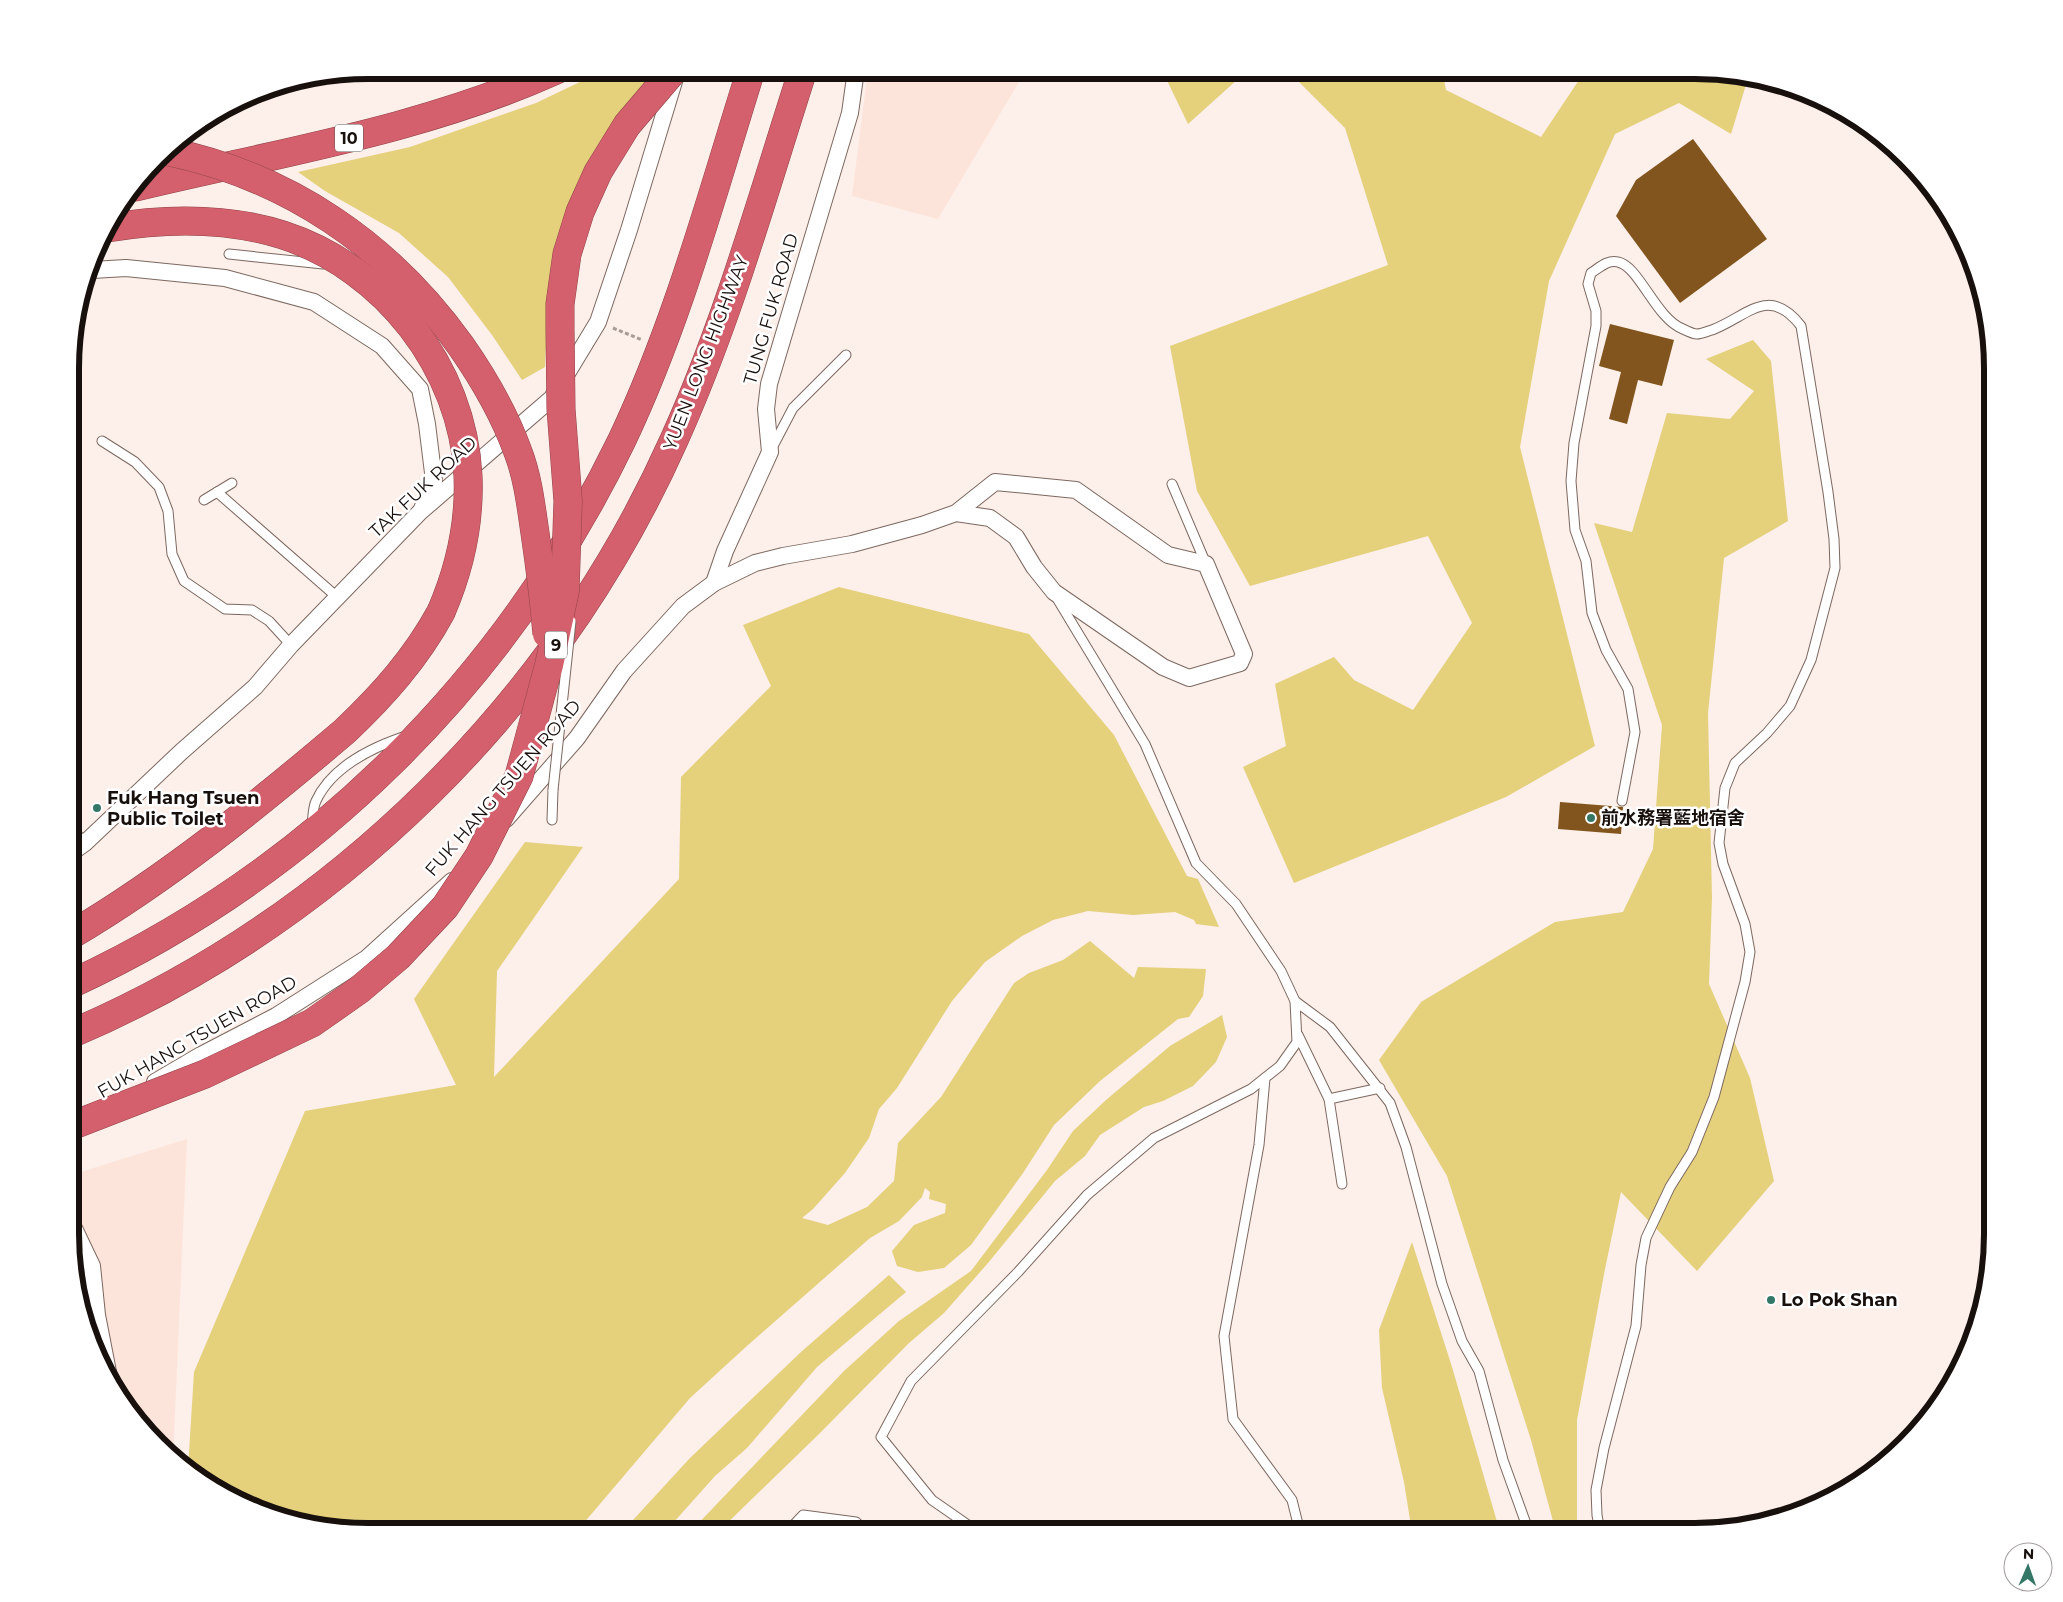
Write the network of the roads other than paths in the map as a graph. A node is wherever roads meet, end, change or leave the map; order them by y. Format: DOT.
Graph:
graph roads {
  1 [pos="534,79"];
  2 [pos="668,79"];
  3 [pos="673,79"];
  4 [pos="748,79"];
  5 [pos="800,79"];
  6 [pos="855,79"];
  7 [pos="174,152"];
  8 [pos="144,184"];
  9 [pos="115,227"];
  10 [pos="229,254"];
  11 [pos="348,267"];
  12 [pos="96,270"];
  13 [pos="846,356"];
  14 [pos="102,440"];
  15 [pos="770,452"];
  16 [pos="232,483"];
  17 [pos="1172,484"];
  18 [pos="217,492"];
  19 [pos="204,500"];
  20 [pos="568,501"];
  21 [pos="420,512"];
  22 [pos="956,513"];
  23 [pos="1206,564"];
  24 [pos="714,583"];
  25 [pos="1054,592"];
  26 [pos="337,597"];
  27 [pos="290,645"];
  28 [pos="548,665"];
  29 [pos="1622,801"];
  30 [pos="552,820"];
  31 [pos="79,837"];
  32 [pos="85,843"];
  33 [pos="79,848"];
  34 [pos="79,930"];
  35 [pos="79,980"];
  36 [pos="1295,1001"];
  37 [pos="79,1030"];
  38 [pos="1297,1034"];
  39 [pos="1265,1078"];
  40 [pos="1380,1088"];
  41 [pos="1329,1099"];
  42 [pos="79,1123"];
  43 [pos="79,1133"];
  44 [pos="1342,1184"];
  45 [pos="79,1239"];
  46 [pos="104,1352"];
  47 [pos="795,1523"];
  48 [pos="857,1523"];
  49 [pos="965,1523"];
  50 [pos="1298,1523"];
  51 [pos="1526,1523"];
  52 [pos="1598,1523"];
  1 -- 8 [label="highway, 10, bridge"];
  2 -- 20 [label="highway, bridge"];
  3 -- 21 [label="street, TAK FUK ROAD"];
  4 -- 35 [label="highway"];
  5 -- 37 [label="highway, YUEN LONG HIGHWAY / 9"];
  6 -- 15 [label="street, TUNG FUK ROAD"];
  7 -- 28 [label="highway, bridge"];
  9 -- 11 [label="highway, bridge"];
  10 -- 11 [label="lane"];
  11 -- 34 [label="highway, bridge"];
  12 -- 21 [label="street"];
  13 -- 15 [label="lane"];
  14 -- 27 [label="lane"];
  15 -- 24 [label="street, TUNG FUK ROAD"];
  16 -- 18 [label="lane"];
  17 -- 23 [label="lane"];
  18 -- 19 [label="lane"];
  18 -- 26 [label="lane"];
  20 -- 28 [label="highway, bridge"];
  20 -- 30 [label="lane, bridge"];
  21 -- 26 [label="street, TAK FUK ROAD"];
  22 -- 23 [label="street"];
  22 -- 24 [label="street, FUK HANG TSUEN ROAD"];
  22 -- 25 [label="street"];
  23 -- 25 [label="street"];
  24 -- 43 [label="street, FUK HANG TSUEN ROAD"];
  25 -- 36 [label="lane"];
  26 -- 27 [label="street, TAK FUK ROAD"];
  27 -- 32 [label="street, TAK FUK ROAD"];
  28 -- 42 [label="highway, bridge"];
  29 -- 52 [label="lane"];
  31 -- 32 [label="lane"];
  32 -- 33 [label="street, TAK FUK ROAD"];
  36 -- 38 [label="lane"];
  36 -- 40 [label="lane"];
  38 -- 39 [label="lane"];
  38 -- 41 [label="lane"];
  39 -- 49 [label="lane"];
  39 -- 50 [label="lane"];
  40 -- 41 [label="lane"];
  40 -- 51 [label="lane"];
  41 -- 44 [label="lane"];
  45 -- 46 [label="street"];
  47 -- 48 [label="lane"];
}
